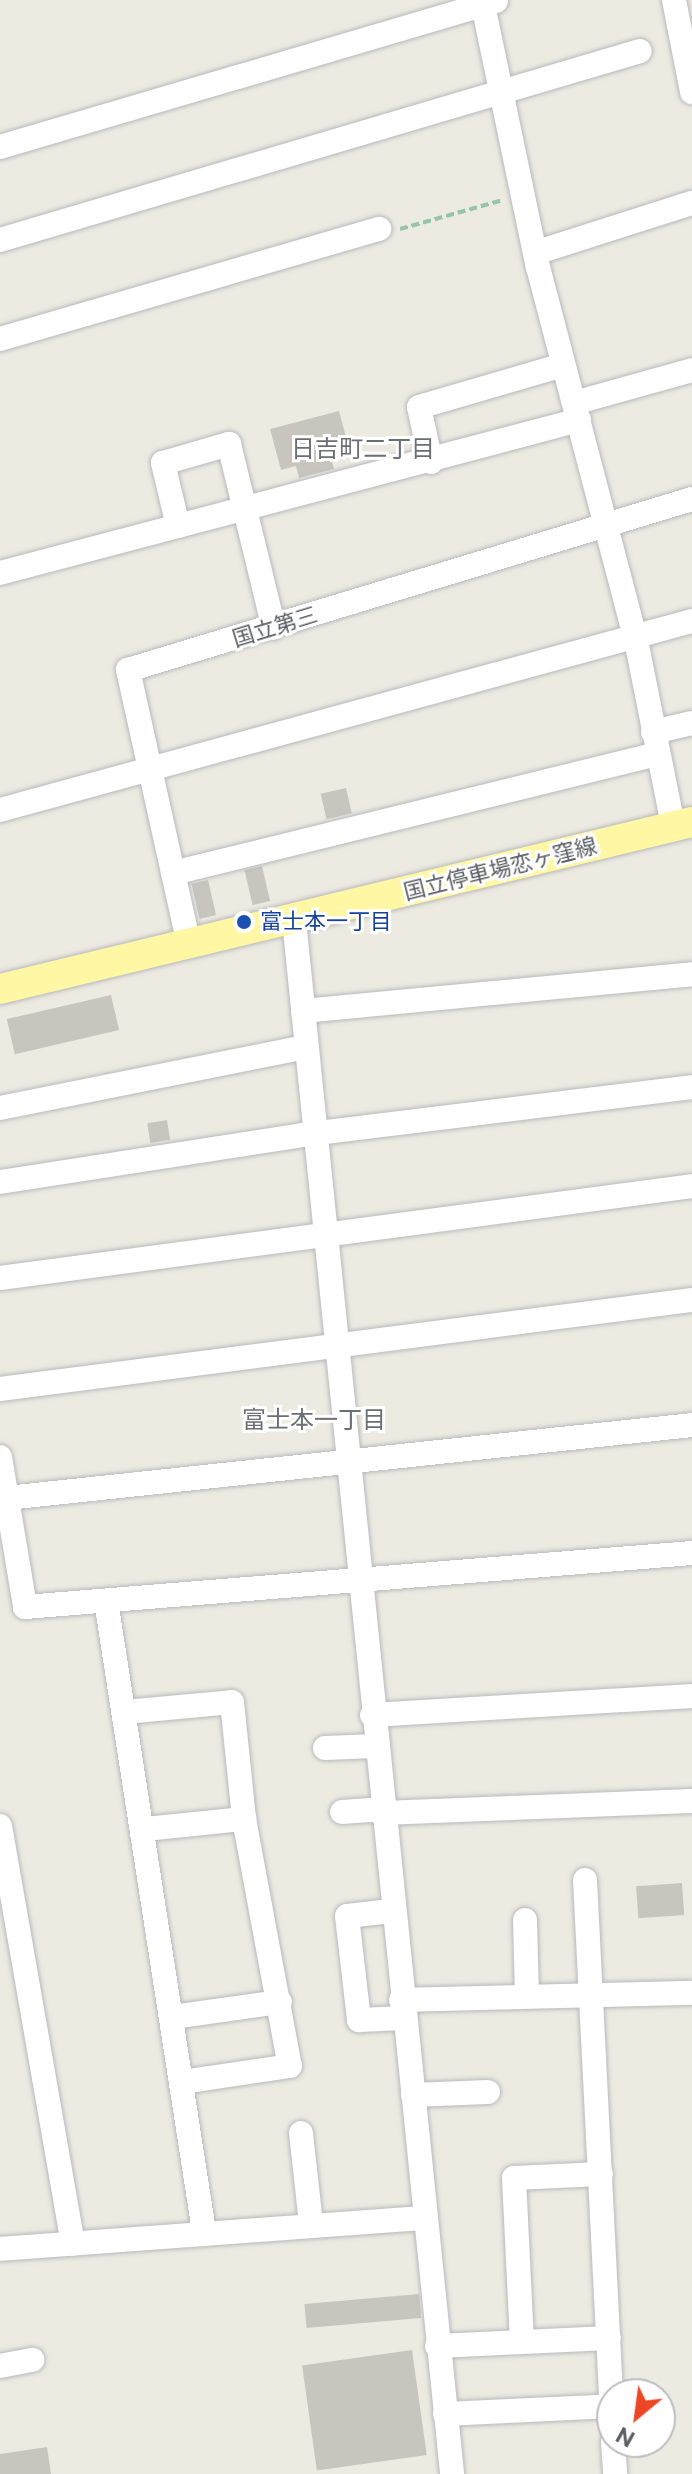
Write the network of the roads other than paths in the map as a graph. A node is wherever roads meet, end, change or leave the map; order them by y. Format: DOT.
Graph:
graph roads {
  1 [pos="488,1"];
  2 [pos="681,9"];
  3 [pos="640,51"];
  4 [pos="692,92"];
  5 [pos="506,95"];
  6 [pos="0,147"];
  7 [pos="692,203"];
  8 [pos="379,229"];
  9 [pos="0,240"];
  10 [pos="538,252"];
  11 [pos="0,339"];
  12 [pos="563,365"];
  13 [pos="692,370"];
  14 [pos="576,411"];
  15 [pos="431,462"];
  16 [pos="692,499"];
  17 [pos="246,509"];
  18 [pos="607,524"];
  19 [pos="178,526"];
  20 [pos="0,573"];
  21 [pos="692,621"];
  22 [pos="274,628"];
  23 [pos="636,640"];
  24 [pos="692,723"];
  25 [pos="654,743"];
  26 [pos="150,770"];
  27 [pos="0,810"];
  28 [pos="686,828"];
  29 [pos="173,873"];
  30 [pos="294,920"];
  31 [pos="189,945"];
  32 [pos="692,974"];
  33 [pos="0,989"];
  34 [pos="303,1011"];
  35 [pos="306,1047"];
  36 [pos="692,1087"];
  37 [pos="0,1108"];
  38 [pos="316,1134"];
  39 [pos="0,1182"];
  40 [pos="692,1186"];
  41 [pos="326,1238"];
  42 [pos="0,1278"];
  43 [pos="692,1300"];
  44 [pos="339,1346"];
  45 [pos="0,1389"];
  46 [pos="692,1425"];
  47 [pos="0,1457"];
  48 [pos="348,1463"];
  49 [pos="7,1498"];
  50 [pos="692,1553"];
  51 [pos="360,1581"];
  52 [pos="106,1601"];
  53 [pos="692,1696"];
  54 [pos="125,1712"];
  55 [pos="372,1715"];
  56 [pos="375,1746"];
  57 [pos="325,1748"];
  58 [pos="692,1801"];
  59 [pos="381,1811"];
  60 [pos="342,1812"];
  61 [pos="244,1819"];
  62 [pos="0,1826"];
  63 [pos="145,1829"];
  64 [pos="585,1880"];
  65 [pos="391,1911"];
  66 [pos="525,1920"];
  67 [pos="590,1992"];
  68 [pos="692,1993"];
  69 [pos="527,1994"];
  70 [pos="280,2002"];
  71 [pos="402,2009"];
  72 [pos="173,2017"];
  73 [pos="181,2082"];
  74 [pos="488,2092"];
  75 [pos="413,2095"];
  76 [pos="301,2133"];
  77 [pos="601,2174"];
  78 [pos="424,2218"];
  79 [pos="311,2224"];
  80 [pos="204,2231"];
  81 [pos="73,2244"];
  82 [pos="0,2249"];
  83 [pos="609,2338"];
  84 [pos="522,2342"];
  85 [pos="437,2346"];
  86 [pos="32,2360"];
  87 [pos="0,2366"];
  88 [pos="611,2378"];
  89 [pos="596,2407"];
  90 [pos="445,2414"];
  91 [pos="452,2474"];
  1 -- 5 [label="street"];
  1 -- 6 [label="street"];
  2 -- 4 [label="street"];
  3 -- 5 [label="street"];
  5 -- 9 [label="street"];
  5 -- 10 [label="street"];
  7 -- 10 [label="street"];
  8 -- 11 [label="street"];
  10 -- 12 [label="street"];
  12 -- 14 [label="street"];
  12 -- 15 [label="street"];
  13 -- 14 [label="street"];
  14 -- 15 [label="street"];
  14 -- 18 [label="street"];
  15 -- 17 [label="street"];
  16 -- 18 [label="street, 国立第三"];
  17 -- 19 [label="street"];
  17 -- 19 [label="street"];
  17 -- 22 [label="street"];
  18 -- 22 [label="street, 国立第三"];
  18 -- 23 [label="street"];
  19 -- 20 [label="street"];
  21 -- 23 [label="street"];
  22 -- 26 [label="street, 国立第三"];
  23 -- 25 [label="street"];
  23 -- 26 [label="street"];
  24 -- 25 [label="street"];
  25 -- 28 [label="street"];
  25 -- 29 [label="street"];
  26 -- 27 [label="street"];
  26 -- 29 [label="street, 国立第三"];
  28 -- 30 [label="main road, 国立停車場恋ヶ窪線"];
  29 -- 31 [label="street, 国立第三"];
  30 -- 31 [label="main road, 国立停車場恋ヶ窪線"];
  30 -- 34 [label="street"];
  31 -- 33 [label="main road, 国立停車場恋ヶ窪線"];
  32 -- 34 [label="street"];
  34 -- 35 [label="street"];
  35 -- 37 [label="street"];
  35 -- 38 [label="street"];
  36 -- 38 [label="street"];
  38 -- 39 [label="street"];
  38 -- 41 [label="street"];
  40 -- 41 [label="street"];
  41 -- 42 [label="street"];
  41 -- 44 [label="street"];
  43 -- 44 [label="street"];
  44 -- 45 [label="street"];
  44 -- 48 [label="street"];
  46 -- 48 [label="street"];
  47 -- 49 [label="street"];
  48 -- 49 [label="street"];
  48 -- 51 [label="street"];
  49 -- 52 [label="street"];
  50 -- 51 [label="street"];
  51 -- 52 [label="street"];
  51 -- 55 [label="street"];
  52 -- 54 [label="street"];
  53 -- 55 [label="street"];
  54 -- 61 [label="street"];
  54 -- 63 [label="street"];
  55 -- 56 [label="street"];
  56 -- 57 [label="street"];
  56 -- 59 [label="street"];
  58 -- 59 [label="street"];
  59 -- 60 [label="street"];
  59 -- 65 [label="street"];
  61 -- 63 [label="street"];
  61 -- 70 [label="street"];
  62 -- 81 [label="street"];
  63 -- 72 [label="street"];
  64 -- 67 [label="street"];
  65 -- 71 [label="street"];
  65 -- 71 [label="street"];
  66 -- 69 [label="street"];
  67 -- 68 [label="street"];
  67 -- 69 [label="street"];
  67 -- 77 [label="street"];
  69 -- 71 [label="street"];
  70 -- 72 [label="street"];
  70 -- 73 [label="street"];
  71 -- 75 [label="street"];
  72 -- 73 [label="street"];
  73 -- 80 [label="street"];
  74 -- 75 [label="street"];
  75 -- 78 [label="street"];
  76 -- 79 [label="street"];
  77 -- 83 [label="street"];
  77 -- 84 [label="street"];
  78 -- 79 [label="street"];
  78 -- 85 [label="street"];
  79 -- 80 [label="street"];
  80 -- 81 [label="street"];
  81 -- 82 [label="street"];
  83 -- 84 [label="street"];
  83 -- 88 [label="street"];
  84 -- 85 [label="street"];
  85 -- 90 [label="street"];
  86 -- 87 [label="street"];
  89 -- 90 [label="street"];
  90 -- 91 [label="street"];
}
